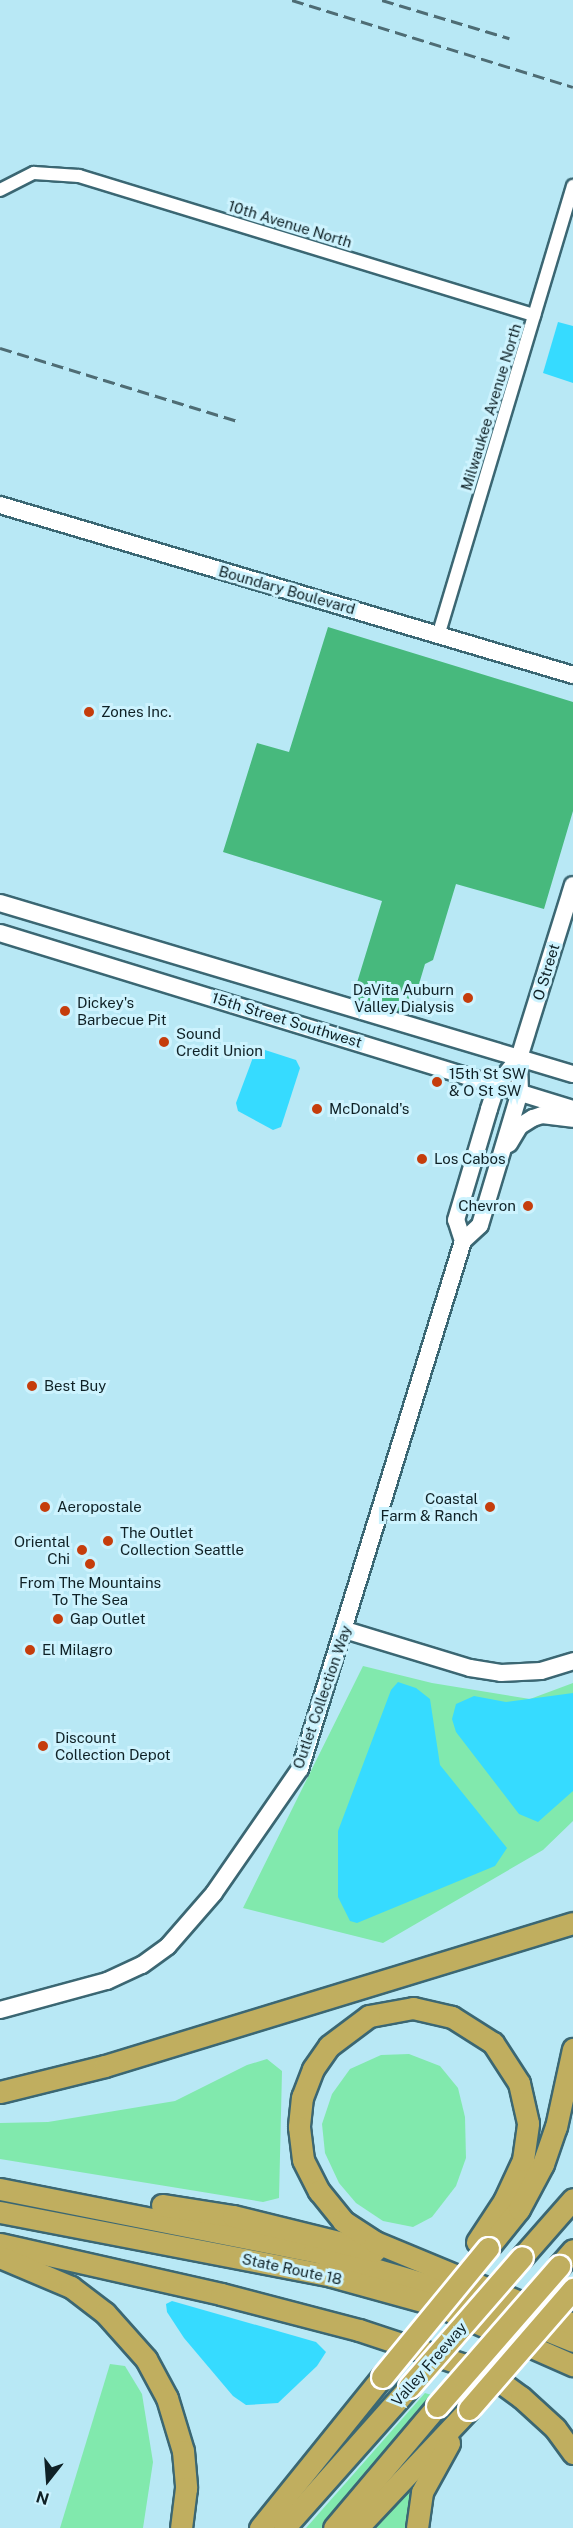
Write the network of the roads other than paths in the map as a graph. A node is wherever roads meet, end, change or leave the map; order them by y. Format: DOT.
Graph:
graph roads {
  1 [pos="573,186"];
  2 [pos="0,190"];
  3 [pos="534,315"];
  4 [pos="0,505"];
  5 [pos="438,636"];
  6 [pos="573,675"];
  7 [pos="573,885"];
  8 [pos="0,903"];
  9 [pos="0,933"];
  10 [pos="519,1058"];
  11 [pos="573,1074"];
  12 [pos="497,1085"];
  13 [pos="520,1092"];
  14 [pos="573,1109"];
  15 [pos="573,1119"];
  16 [pos="495,1172"];
  17 [pos="463,1241"];
  18 [pos="345,1630"];
  19 [pos="573,1661"];
  20 [pos="573,1923"];
  21 [pos="0,2010"];
  22 [pos="573,2049"];
  23 [pos="0,2092"];
  24 [pos="0,2179"];
  25 [pos="0,2189"];
  26 [pos="573,2199"];
  27 [pos="0,2212"];
  28 [pos="0,2244"];
  29 [pos="483,2245"];
  30 [pos="0,2258"];
  31 [pos="566,2258"];
  32 [pos="436,2269"];
  33 [pos="573,2289"];
  34 [pos="573,2303"];
  35 [pos="573,2324"];
  36 [pos="573,2341"];
  37 [pos="522,2346"];
  38 [pos="573,2365"];
  39 [pos="469,2409"];
  40 [pos="555,2428"];
  41 [pos="573,2453"];
  42 [pos="573,2466"];
  43 [pos="181,2528"];
  44 [pos="260,2528"];
  45 [pos="284,2528"];
  46 [pos="334,2528"];
  47 [pos="357,2528"];
  48 [pos="417,2528"];
  1 -- 3 [label="street, Milwaukee Avenue North"];
  2 -- 3 [label="street, 10th Avenue North"];
  3 -- 5 [label="street, Milwaukee Avenue North"];
  4 -- 5 [label="street, Boundary Boulevard"];
  5 -- 6 [label="street, Boundary Boulevard"];
  7 -- 10 [label="street, O Street"];
  8 -- 10 [label="street, 15th Street Southwest"];
  9 -- 12 [label="street, 15th Street Southwest"];
  10 -- 11 [label="street, 15th Street Southwest"];
  10 -- 12 [label="street, O Street"];
  10 -- 13 [label="street, O Street"];
  12 -- 13 [label="street, 15th Street Southwest"];
  12 -- 17 [label="street, Outlet Collection Way"];
  13 -- 14 [label="street, 15th Street Southwest"];
  13 -- 16 [label="street, Outlet Collection Way"];
  15 -- 16 [label="street"];
  16 -- 17 [label="street, Outlet Collection Way"];
  17 -- 18 [label="street, Outlet Collection Way"];
  18 -- 19 [label="street"];
  18 -- 21 [label="street, Outlet Collection Way"];
  20 -- 23 [label="highway"];
  22 -- 29 [label="highway"];
  24 -- 32 [label="highway"];
  25 -- 36 [label="highway, State Route 18"];
  26 -- 45 [label="highway, Valley Freeway, bridge"];
  27 -- 38 [label="highway, State Route 18"];
  28 -- 40 [label="highway"];
  29 -- 32 [label="highway"];
  29 -- 44 [label="highway, bridge"];
  30 -- 43 [label="highway"];
  31 -- 46 [label="highway, bridge"];
  32 -- 35 [label="highway"];
  33 -- 37 [label="highway, bridge"];
  34 -- 37 [label="highway, bridge"];
  37 -- 39 [label="highway, bridge"];
  39 -- 47 [label="highway"];
  39 -- 48 [label="highway"];
  40 -- 41 [label="highway"];
  40 -- 42 [label="highway"];
}
